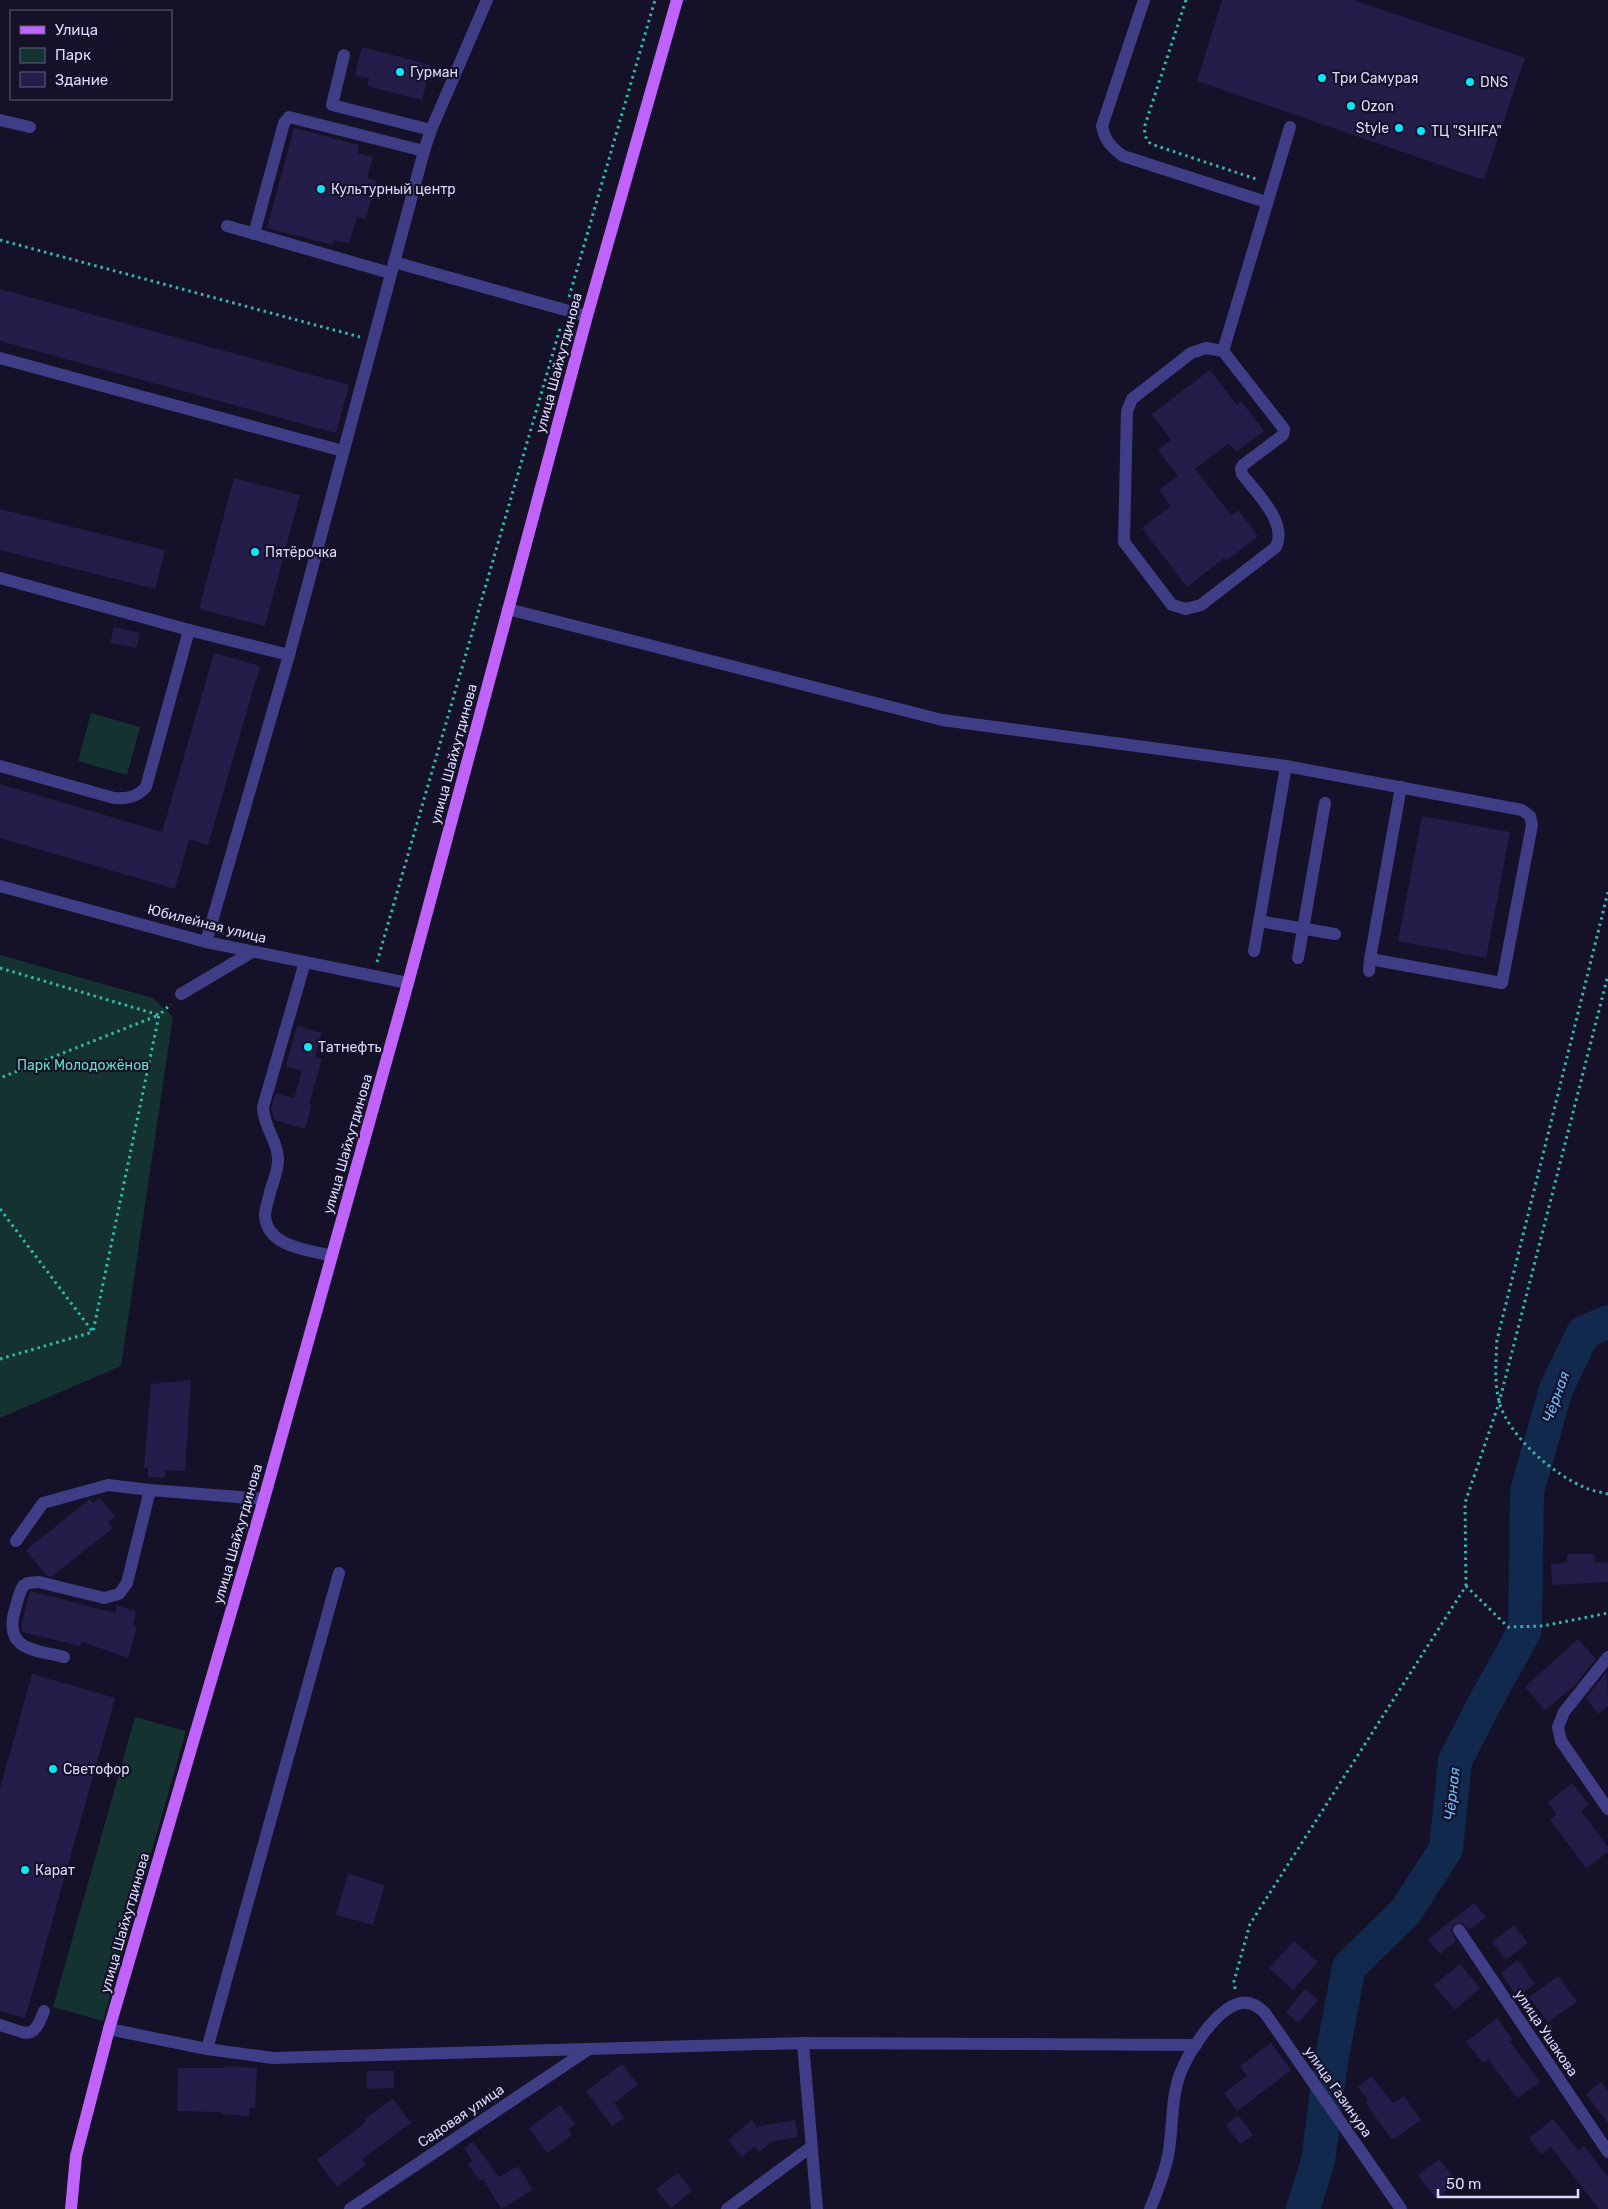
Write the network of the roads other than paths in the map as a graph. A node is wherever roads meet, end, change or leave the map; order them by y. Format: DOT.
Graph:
graph roads {
  1 [pos="487,0"];
  2 [pos="677,0"];
  3 [pos="1144,0"];
  4 [pos="344,56"];
  5 [pos="0,120"];
  6 [pos="30,127"];
  7 [pos="1290,127"];
  8 [pos="430,130"];
  9 [pos="424,151"];
  10 [pos="1266,202"];
  11 [pos="228,226"];
  12 [pos="254,234"];
  13 [pos="392,267"];
  14 [pos="587,316"];
  15 [pos="1223,351"];
  16 [pos="0,358"];
  17 [pos="343,451"];
  18 [pos="0,578"];
  19 [pos="508,609"];
  20 [pos="189,630"];
  21 [pos="289,655"];
  22 [pos="0,766"];
  23 [pos="1286,766"];
  24 [pos="1401,787"];
  25 [pos="1325,803"];
  26 [pos="0,886"];
  27 [pos="1260,921"];
  28 [pos="1303,929"];
  29 [pos="1335,934"];
  30 [pos="206,942"];
  31 [pos="1254,951"];
  32 [pos="252,952"];
  33 [pos="1298,958"];
  34 [pos="1370,958"];
  35 [pos="305,962"];
  36 [pos="1368,972"];
  37 [pos="408,983"];
  38 [pos="181,994"];
  39 [pos="332,1256"];
  40 [pos="150,1490"];
  41 [pos="264,1499"];
  42 [pos="16,1541"];
  43 [pos="339,1573"];
  44 [pos="64,1657"];
  45 [pos="1608,1657"];
  46 [pos="1608,1809"];
  47 [pos="1459,1930"];
  48 [pos="44,2012"];
  49 [pos="0,2025"];
  50 [pos="109,2029"];
  51 [pos="803,2043"];
  52 [pos="1196,2045"];
  53 [pos="589,2048"];
  54 [pos="207,2049"];
  55 [pos="811,2147"];
  56 [pos="1608,2152"];
  57 [pos="1154,2207"];
  58 [pos="71,2209"];
  59 [pos="350,2209"];
  60 [pos="727,2209"];
  61 [pos="817,2209"];
  62 [pos="1401,2209"];
  1 -- 8 [label="street"];
  2 -- 14 [label="main road, улица Шайхутдинова"];
  3 -- 10 [label="street"];
  4 -- 8 [label="street"];
  5 -- 6 [label="street"];
  7 -- 10 [label="street"];
  8 -- 9 [label="street"];
  9 -- 12 [label="street"];
  9 -- 13 [label="street"];
  10 -- 15 [label="street"];
  11 -- 12 [label="street"];
  12 -- 13 [label="street"];
  13 -- 14 [label="street"];
  13 -- 17 [label="street"];
  14 -- 19 [label="main road, улица Шайхутдинова"];
  15 -- 15 [label="street"];
  16 -- 17 [label="street"];
  17 -- 21 [label="street"];
  18 -- 20 [label="street"];
  19 -- 23 [label="street"];
  19 -- 37 [label="main road, улица Шайхутдинова"];
  20 -- 21 [label="street"];
  20 -- 22 [label="street"];
  21 -- 30 [label="street"];
  23 -- 24 [label="street"];
  23 -- 27 [label="street"];
  24 -- 34 [label="street"];
  24 -- 34 [label="street"];
  25 -- 28 [label="street"];
  26 -- 30 [label="street, Юбилейная улица"];
  27 -- 28 [label="street"];
  27 -- 31 [label="street"];
  28 -- 29 [label="street"];
  28 -- 33 [label="street"];
  30 -- 32 [label="street, Юбилейная улица"];
  32 -- 35 [label="street, Юбилейная улица"];
  32 -- 38 [label="street"];
  34 -- 36 [label="street"];
  35 -- 37 [label="street, Юбилейная улица"];
  35 -- 39 [label="street"];
  37 -- 39 [label="main road, улица Шайхутдинова"];
  39 -- 41 [label="main road, улица Шайхутдинова"];
  40 -- 41 [label="street"];
  40 -- 42 [label="street"];
  40 -- 44 [label="street"];
  41 -- 50 [label="main road, улица Шайхутдинова"];
  43 -- 54 [label="street"];
  45 -- 46 [label="street"];
  47 -- 56 [label="street, улица Ушакова"];
  48 -- 49 [label="street"];
  50 -- 54 [label="street"];
  50 -- 58 [label="main road, улица Шайхутдинова"];
  51 -- 52 [label="street"];
  51 -- 53 [label="street"];
  51 -- 55 [label="street"];
  52 -- 57 [label="street"];
  52 -- 62 [label="street, улица Газинура"];
  53 -- 54 [label="street"];
  53 -- 59 [label="street, Садовая улица"];
  55 -- 60 [label="street"];
  55 -- 61 [label="street"];
}
